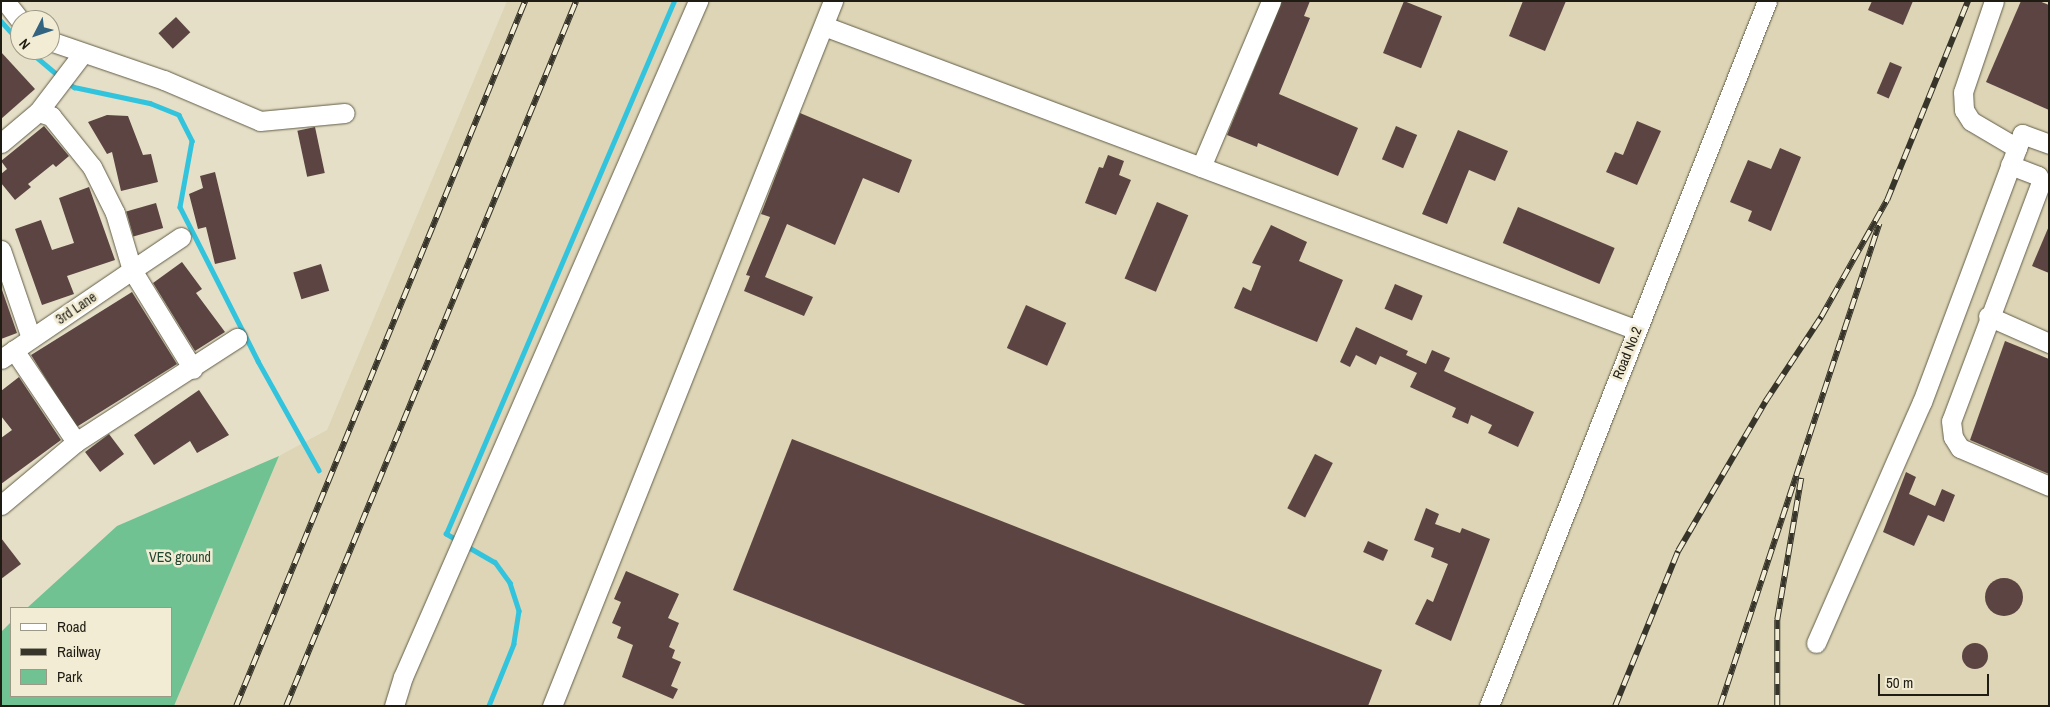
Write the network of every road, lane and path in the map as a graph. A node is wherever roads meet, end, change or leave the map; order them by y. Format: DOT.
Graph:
graph roads {
  1 [pos="698,1"];
  2 [pos="833,1"];
  3 [pos="1270,1"];
  4 [pos="1767,1"];
  5 [pos="1994,1"];
  6 [pos="824,26"];
  7 [pos="60,45"];
  8 [pos="83,53"];
  9 [pos="38,112"];
  10 [pos="345,113"];
  11 [pos="1,143"];
  12 [pos="2049,144"];
  13 [pos="2014,156"];
  14 [pos="1201,167"];
  15 [pos="180,237"];
  16 [pos="1,250"];
  17 [pos="132,270"];
  18 [pos="1988,316"];
  19 [pos="1637,330"];
  20 [pos="31,338"];
  21 [pos="237,338"];
  22 [pos="2049,343"];
  23 [pos="8,355"];
  24 [pos="193,369"];
  25 [pos="76,442"];
  26 [pos="2049,486"];
  27 [pos="1,505"];
  28 [pos="1816,643"];
  29 [pos="394,706"];
  30 [pos="552,706"];
  31 [pos="1489,706"];
  1 -- 29 [label="street"];
  2 -- 6 [label="street"];
  3 -- 14 [label="street"];
  4 -- 19 [label="street, Road No.2"];
  5 -- 13 [label="street"];
  6 -- 14 [label="street"];
  6 -- 30 [label="street"];
  7 -- 8 [label="street"];
  8 -- 9 [label="street"];
  8 -- 10 [label="street"];
  9 -- 11 [label="street"];
  9 -- 17 [label="street"];
  12 -- 13 [label="street"];
  13 -- 18 [label="street"];
  13 -- 28 [label="street"];
  14 -- 19 [label="street"];
  15 -- 17 [label="street, 3rd Lane"];
  16 -- 20 [label="street"];
  17 -- 20 [label="street, 3rd Lane"];
  17 -- 24 [label="street"];
  18 -- 22 [label="street"];
  18 -- 26 [label="street"];
  19 -- 31 [label="street, Road No.2"];
  20 -- 23 [label="street, 3rd Lane"];
  21 -- 24 [label="street"];
  23 -- 25 [label="street"];
  24 -- 25 [label="street"];
  25 -- 27 [label="street"];
}
